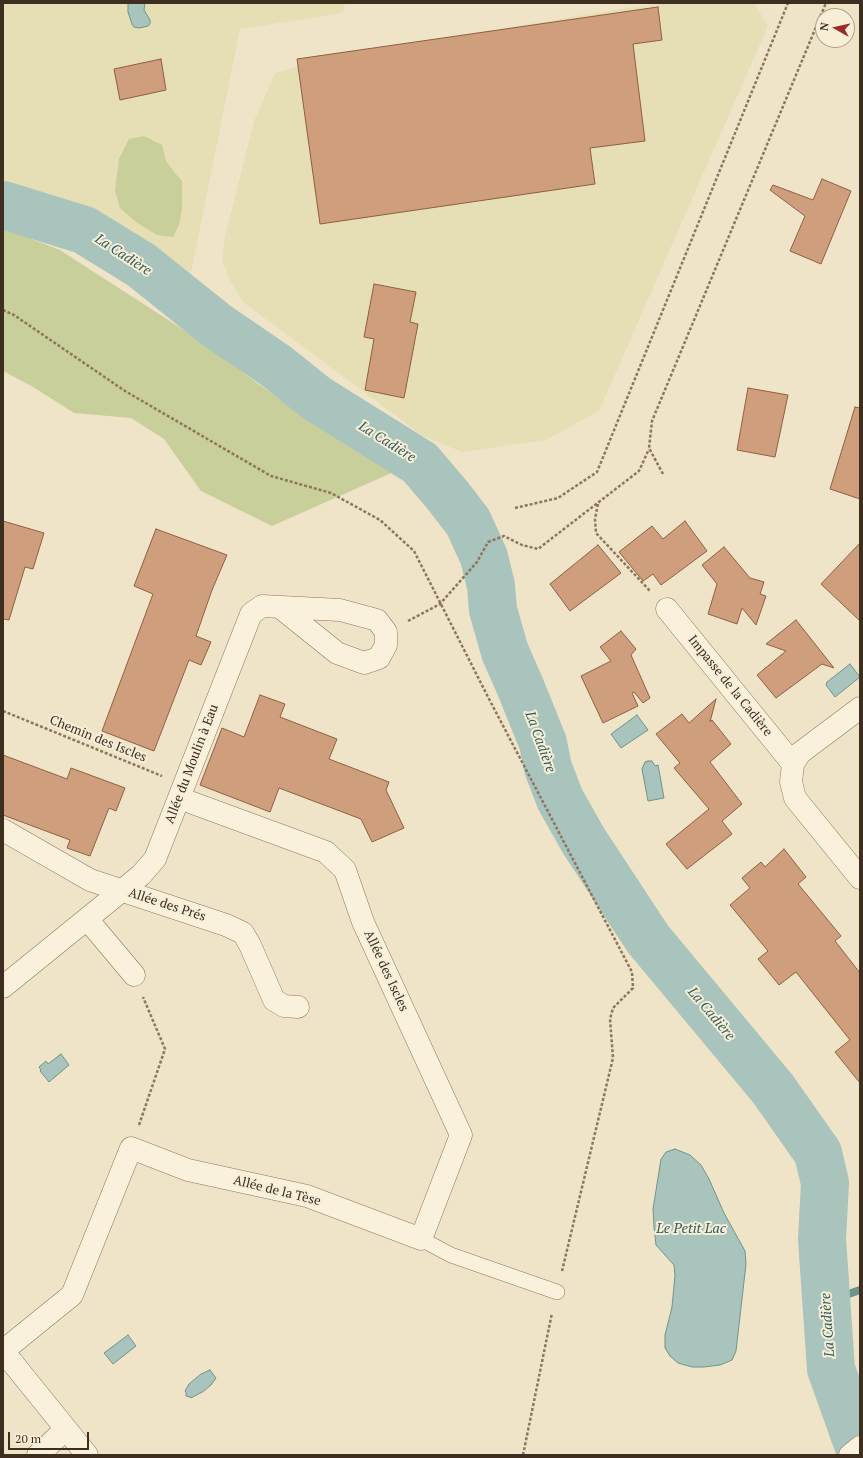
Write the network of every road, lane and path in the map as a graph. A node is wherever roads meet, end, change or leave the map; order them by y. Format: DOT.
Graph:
graph roads {
  1 [pos="788,3"];
  2 [pos="826,3"];
  3 [pos="3,310"];
  4 [pos="649,448"];
  5 [pos="663,474"];
  6 [pos="598,503"];
  7 [pos="515,508"];
  8 [pos="440,604"];
  9 [pos="281,608"];
  10 [pos="667,609"];
  11 [pos="386,632"];
  12 [pos="860,708"];
  13 [pos="3,711"];
  14 [pos="793,764"];
  15 [pos="182,792"];
  16 [pos="3,830"];
  17 [pos="860,878"];
  18 [pos="123,890"];
  19 [pos="87,919"];
  20 [pos="134,975"];
  21 [pos="3,987"];
  22 [pos="298,1007"];
  23 [pos="131,1148"];
  24 [pos="421,1239"];
  25 [pos="557,1292"];
  26 [pos="3,1351"];
  27 [pos="66,1430"];
  28 [pos="860,1447"];
  29 [pos="38,1455"];
  30 [pos="87,1455"];
  31 [pos="523,1455"];
  32 [pos="850,1455"];
  1 -- 7 [label="path"];
  2 -- 4 [label="path"];
  3 -- 8 [label="path"];
  4 -- 5 [label="path"];
  4 -- 6 [label="path"];
  6 -- 8 [label="path"];
  6 -- 10 [label="path"];
  8 -- 11 [label="path"];
  8 -- 25 [label="path"];
  9 -- 11 [label="street, Allée du Moulin à Eau"];
  9 -- 11 [label="street"];
  9 -- 15 [label="street, Allée du Moulin à Eau"];
  10 -- 14 [label="street, Impasse de la Cadière"];
  12 -- 14 [label="street"];
  13 -- 15 [label="path, Chemin des Iscles"];
  14 -- 17 [label="street"];
  15 -- 18 [label="street, Allée du Moulin à Eau"];
  15 -- 24 [label="street, Allée des Iscles"];
  16 -- 18 [label="street, Allée des Prés"];
  18 -- 19 [label="street, Allée du Moulin à Eau"];
  18 -- 22 [label="street, Allée des Prés"];
  19 -- 20 [label="street"];
  19 -- 21 [label="street, Allée du Moulin à Eau"];
  20 -- 23 [label="path"];
  23 -- 24 [label="street, Allée de la Tèse"];
  23 -- 26 [label="street"];
  24 -- 25 [label="lane"];
  25 -- 31 [label="path"];
  26 -- 27 [label="street"];
  27 -- 29 [label="street"];
  27 -- 30 [label="street"];
  28 -- 32 [label="street"];
}
